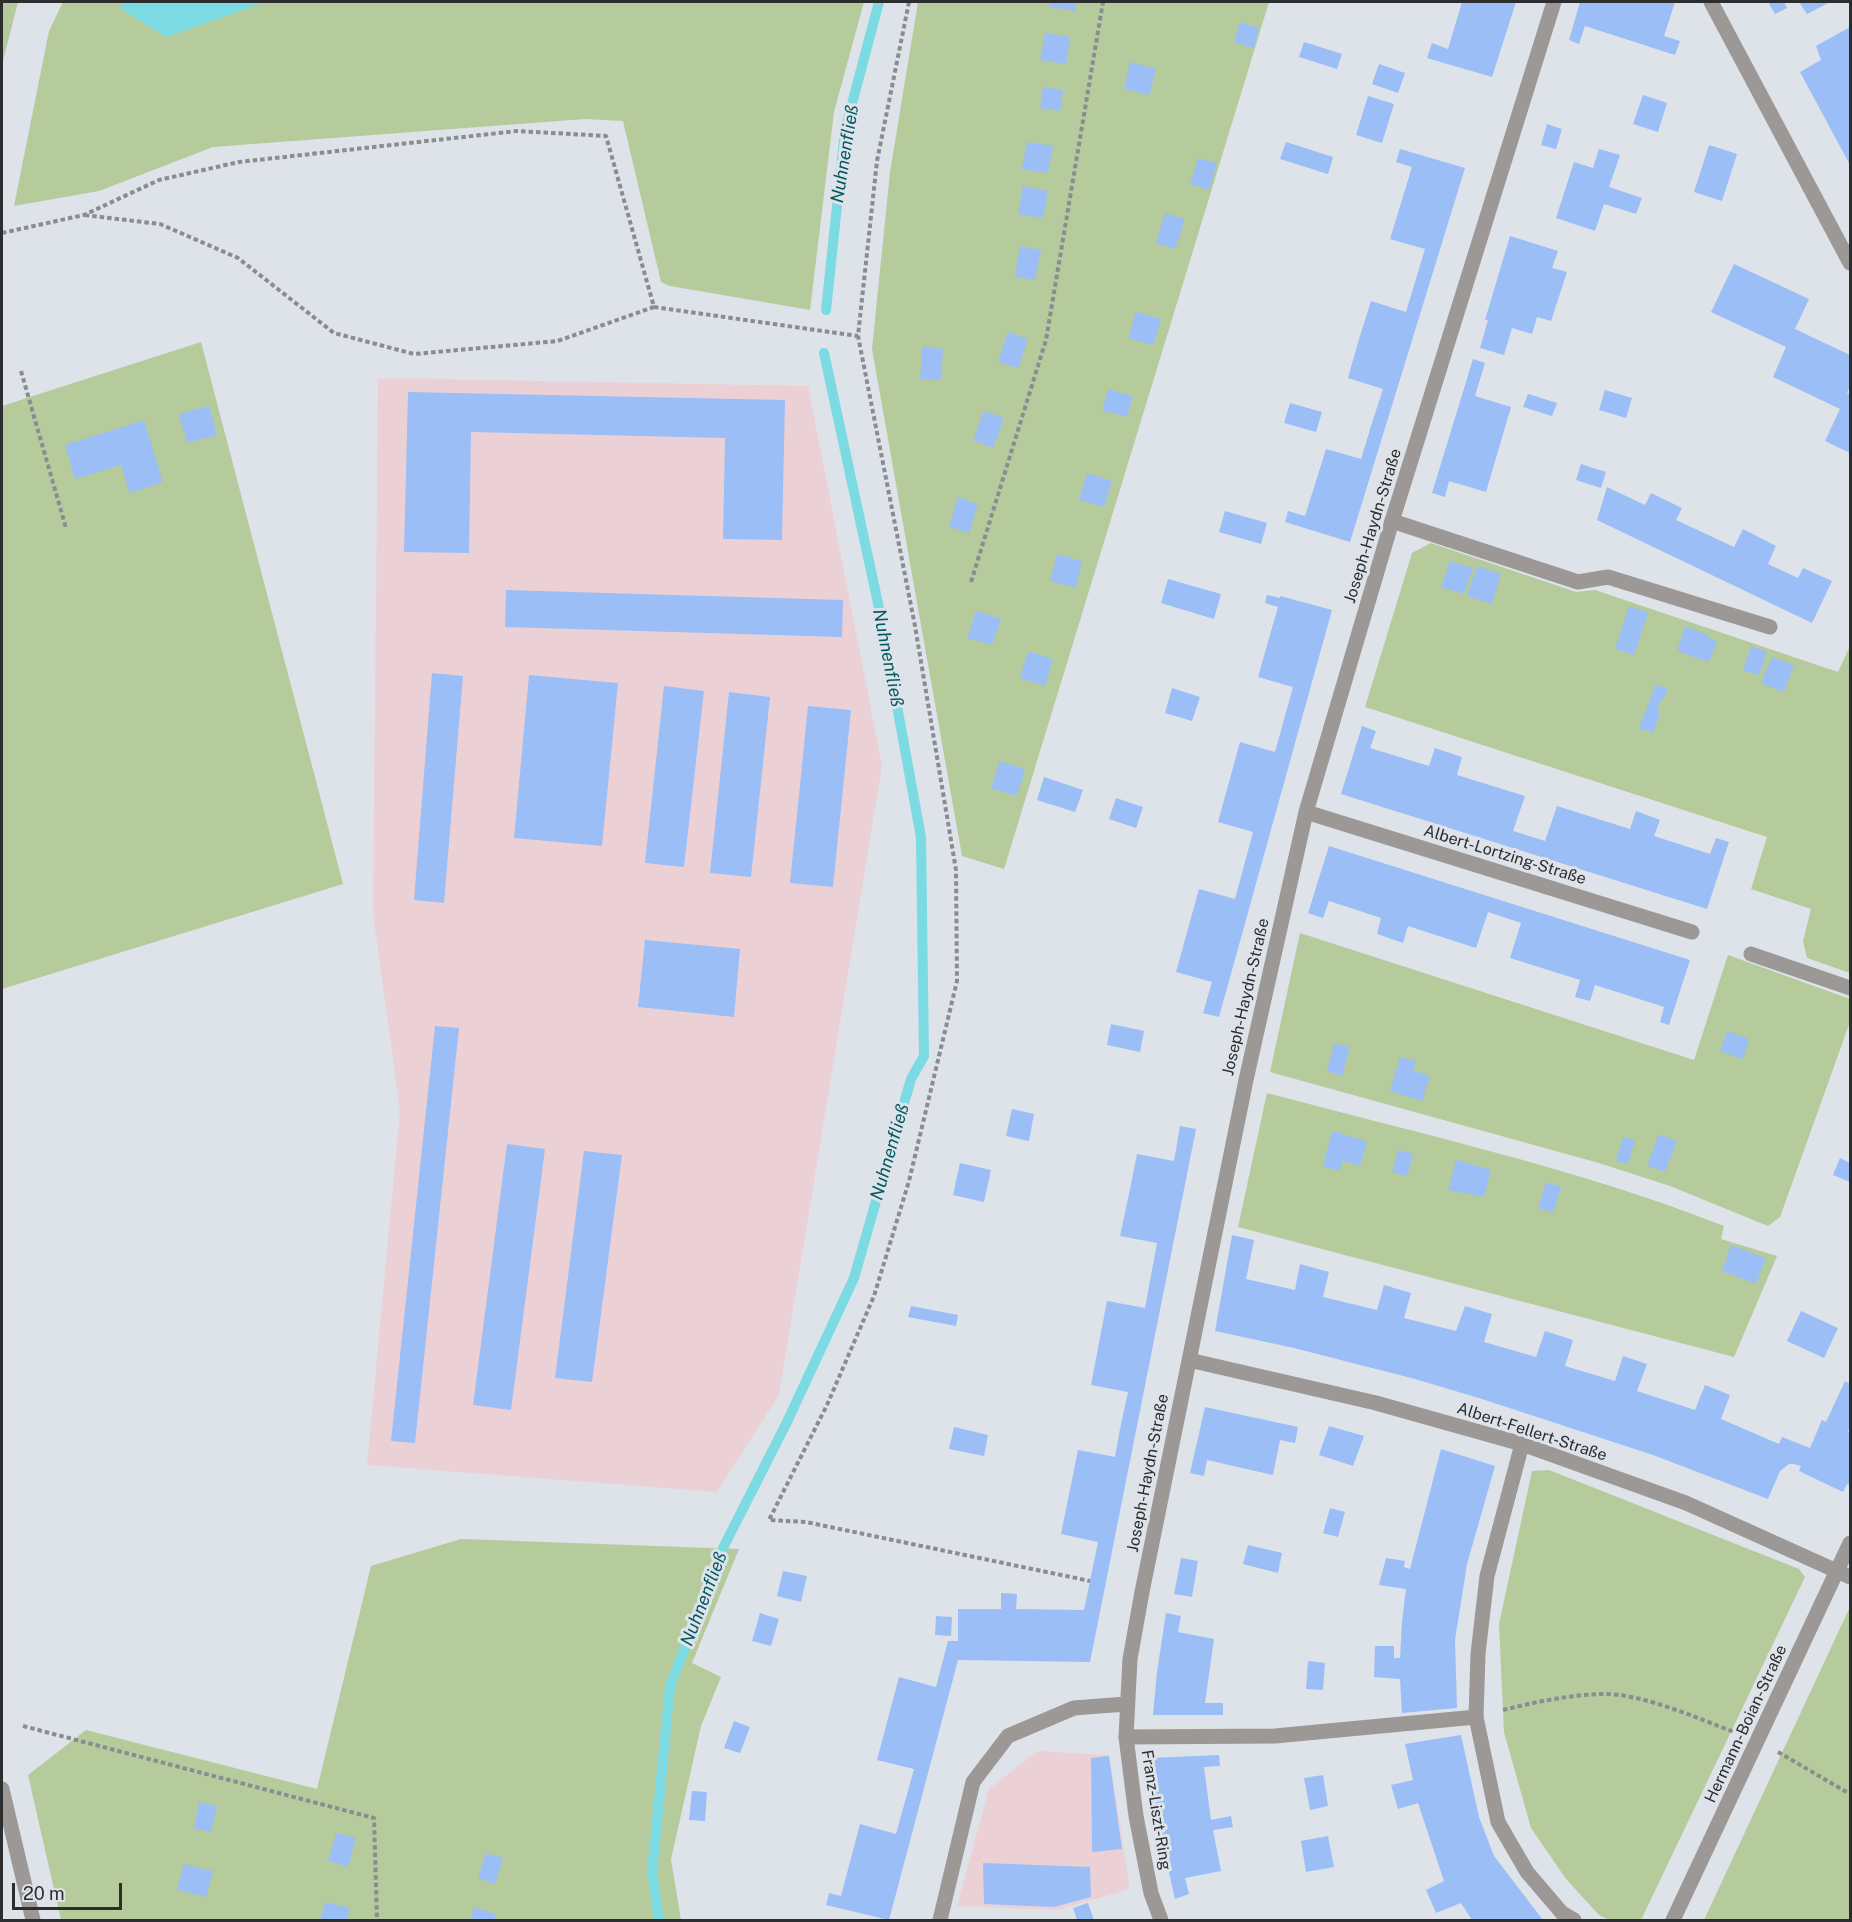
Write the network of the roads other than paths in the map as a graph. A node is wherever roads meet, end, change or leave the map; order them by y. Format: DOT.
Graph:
graph roads {
  1 [pos="1554,2"];
  2 [pos="1711,2"];
  3 [pos="1851,263"];
  4 [pos="1392,521"];
  5 [pos="1770,627"];
  6 [pos="1306,812"];
  7 [pos="1692,932"];
  8 [pos="1751,954"];
  9 [pos="1851,987"];
  10 [pos="1189,1360"];
  11 [pos="1522,1444"];
  12 [pos="1851,1544"];
  13 [pos="1844,1574"];
  14 [pos="1126,1704"];
  15 [pos="1476,1717"];
  16 [pos="1126,1737"];
  17 [pos="2,1789"];
  18 [pos="33,1920"];
  19 [pos="940,1920"];
  20 [pos="1161,1920"];
  21 [pos="1574,1920"];
  22 [pos="1673,1920"];
  1 -- 4 [label="street, Joseph-Haydn-Straße"];
  2 -- 3 [label="street"];
  4 -- 5 [label="street"];
  4 -- 6 [label="street, Joseph-Haydn-Straße"];
  6 -- 7 [label="street, Albert-Lortzing-Straße"];
  6 -- 10 [label="street, Joseph-Haydn-Straße"];
  8 -- 9 [label="street"];
  10 -- 11 [label="street, Albert-Fellert-Straße"];
  10 -- 14 [label="street, Joseph-Haydn-Straße"];
  11 -- 13 [label="street, Albert-Fellert-Straße"];
  11 -- 15 [label="street"];
  12 -- 13 [label="street, Hermann-Boian-Straße"];
  13 -- 22 [label="street, Hermann-Boian-Straße"];
  14 -- 16 [label="street, Franz-Liszt-Ring"];
  14 -- 19 [label="street"];
  15 -- 16 [label="street"];
  15 -- 21 [label="street"];
  16 -- 20 [label="street, Franz-Liszt-Ring"];
  17 -- 18 [label="street"];
}
